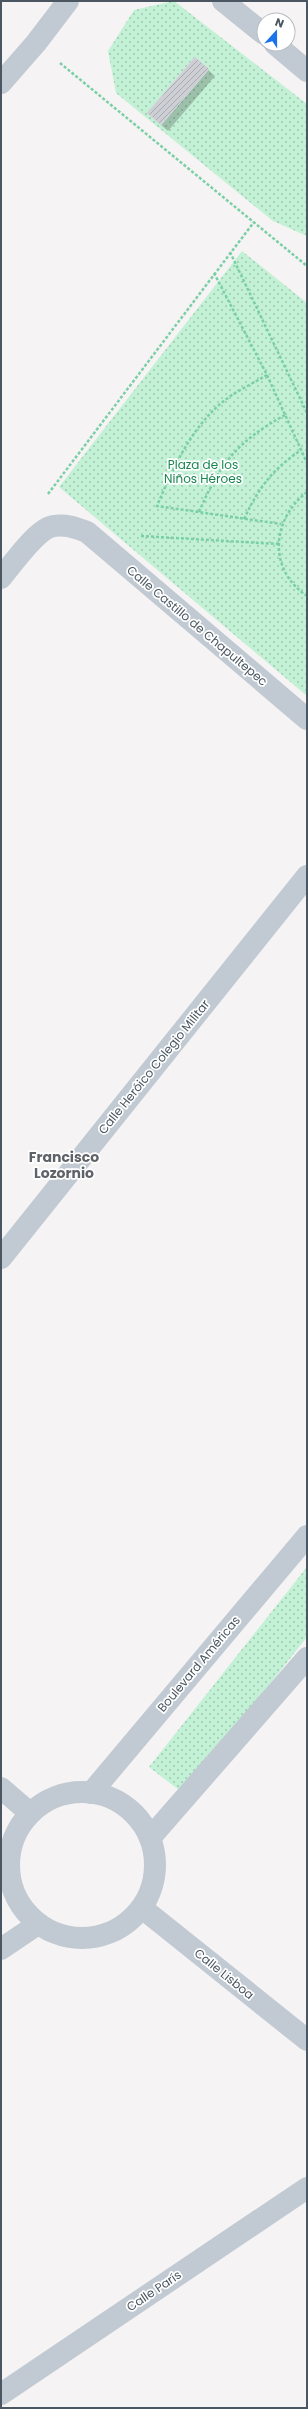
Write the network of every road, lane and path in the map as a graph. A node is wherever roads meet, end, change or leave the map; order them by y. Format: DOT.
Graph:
graph roads {
  1 [pos="68,1"];
  2 [pos="223,1"];
  3 [pos="256,28"];
  4 [pos="36,43"];
  5 [pos="285,52"];
  6 [pos="307,71"];
  7 [pos="1,83"];
  8 [pos="254,222"];
  9 [pos="230,252"];
  10 [pos="307,266"];
  11 [pos="214,273"];
  12 [pos="267,375"];
  13 [pos="306,407"];
  14 [pos="307,413"];
  15 [pos="285,415"];
  16 [pos="301,450"];
  17 [pos="307,462"];
  18 [pos="307,492"];
  19 [pos="199,512"];
  20 [pos="244,519"];
  21 [pos="281,524"];
  22 [pos="52,526"];
  23 [pos="87,532"];
  24 [pos="278,544"];
  25 [pos="1,578"];
  26 [pos="307,596"];
  27 [pos="307,719"];
  28 [pos="307,876"];
  29 [pos="1,1258"];
  30 [pos="307,1536"];
  31 [pos="307,1658"];
  32 [pos="1,1788"];
  33 [pos="91,1793"];
  34 [pos="30,1813"];
  35 [pos="150,1838"];
  36 [pos="5,1876"];
  37 [pos="142,1908"];
  38 [pos="38,1924"];
  39 [pos="1,1949"];
  40 [pos="307,2040"];
  41 [pos="307,2188"];
  42 [pos="1,2394"];
  1 -- 4 [label="street"];
  2 -- 3 [label="street"];
  4 -- 7 [label="street"];
  4 -- 8 [label="path"];
  5 -- 6 [label="street"];
  8 -- 9 [label="path"];
  8 -- 10 [label="path"];
  9 -- 11 [label="path"];
  9 -- 13 [label="path"];
  11 -- 12 [label="path"];
  11 -- 22 [label="path"];
  12 -- 15 [label="path"];
  12 -- 19 [label="path"];
  13 -- 14 [label="path"];
  15 -- 16 [label="path"];
  15 -- 19 [label="path"];
  16 -- 17 [label="path"];
  16 -- 20 [label="path"];
  18 -- 21 [label="path"];
  19 -- 20 [label="path"];
  20 -- 21 [label="path"];
  21 -- 24 [label="path"];
  22 -- 23 [label="street"];
  22 -- 25 [label="street"];
  23 -- 24 [label="path"];
  23 -- 27 [label="street, Calle Castillo de Chapultepec"];
  24 -- 26 [label="path"];
  28 -- 29 [label="street, Calle Heróico Colegio Militar"];
  30 -- 33 [label="street, Boulevard Américas"];
  31 -- 35 [label="street"];
  32 -- 34 [label="street"];
  33 -- 34 [label="street"];
  33 -- 35 [label="street"];
  34 -- 36 [label="street"];
  35 -- 37 [label="street"];
  36 -- 38 [label="street"];
  37 -- 38 [label="street"];
  37 -- 40 [label="street, Calle Lisboa"];
  38 -- 39 [label="street"];
  41 -- 42 [label="street, Calle París"];
}
